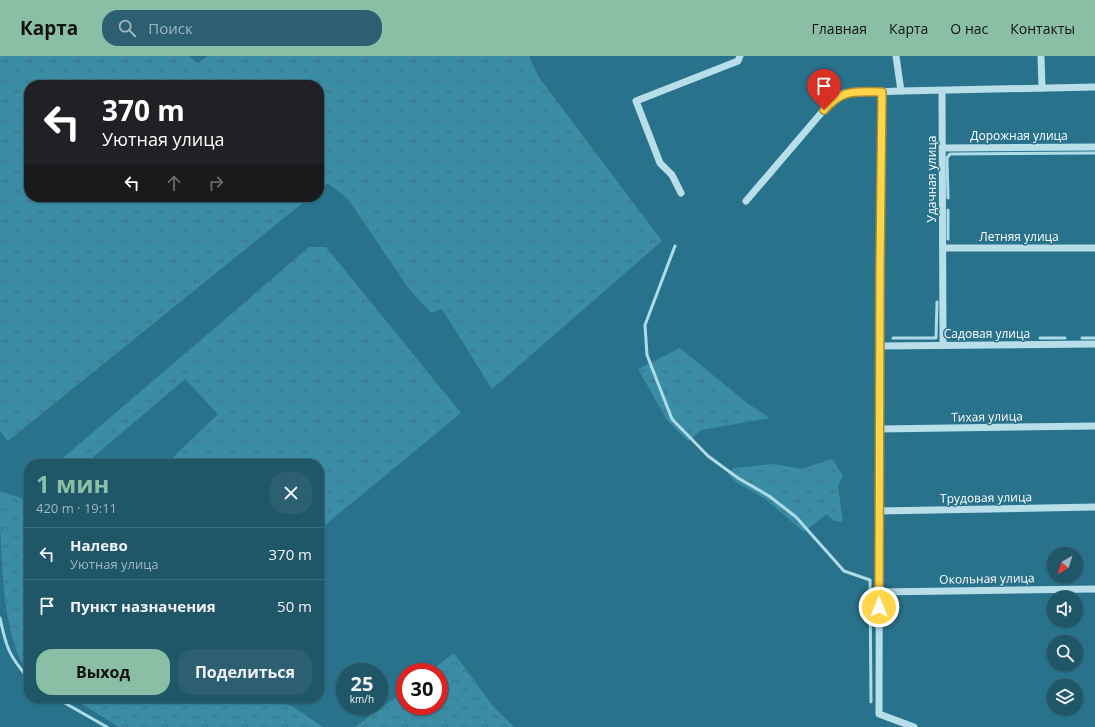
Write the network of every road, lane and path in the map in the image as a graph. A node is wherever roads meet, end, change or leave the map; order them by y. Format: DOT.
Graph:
graph roads {
  1 [pos="740,56"];
  2 [pos="896,56"];
  3 [pos="1041,56"];
  4 [pos="1095,87"];
  5 [pos="1042,88"];
  6 [pos="942,91"];
  7 [pos="882,92"];
  8 [pos="901,92"];
  9 [pos="1095,147"];
  10 [pos="942,148"];
  11 [pos="681,193"];
  12 [pos="746,201"];
  13 [pos="943,248"];
  14 [pos="1095,248"];
  15 [pos="1095,344"];
  16 [pos="943,345"];
  17 [pos="880,346"];
  18 [pos="1095,426"];
  19 [pos="879,429"];
  20 [pos="1095,507"];
  21 [pos="878,510"];
  22 [pos="1095,589"];
  23 [pos="879,592"];
  24 [pos="914,727"];
  1 -- 11 [label="street"];
  2 -- 8 [label="street"];
  3 -- 5 [label="street"];
  4 -- 5 [label="street"];
  5 -- 6 [label="street"];
  6 -- 8 [label="street"];
  6 -- 10 [label="street, Удачная улица"];
  7 -- 8 [label="street"];
  7 -- 12 [label="street"];
  7 -- 17 [label="street"];
  9 -- 10 [label="street, Дорожная улица"];
  10 -- 13 [label="street, Удачная улица"];
  13 -- 14 [label="street, Летняя улица"];
  13 -- 16 [label="street, Удачная улица"];
  15 -- 16 [label="street, Садовая улица"];
  16 -- 17 [label="street, Садовая улица"];
  17 -- 19 [label="street"];
  18 -- 19 [label="street, Тихая улица"];
  19 -- 21 [label="street"];
  20 -- 21 [label="street, Трудовая улица"];
  21 -- 23 [label="street"];
  22 -- 23 [label="street, Окольная улица"];
  23 -- 24 [label="street"];
}
